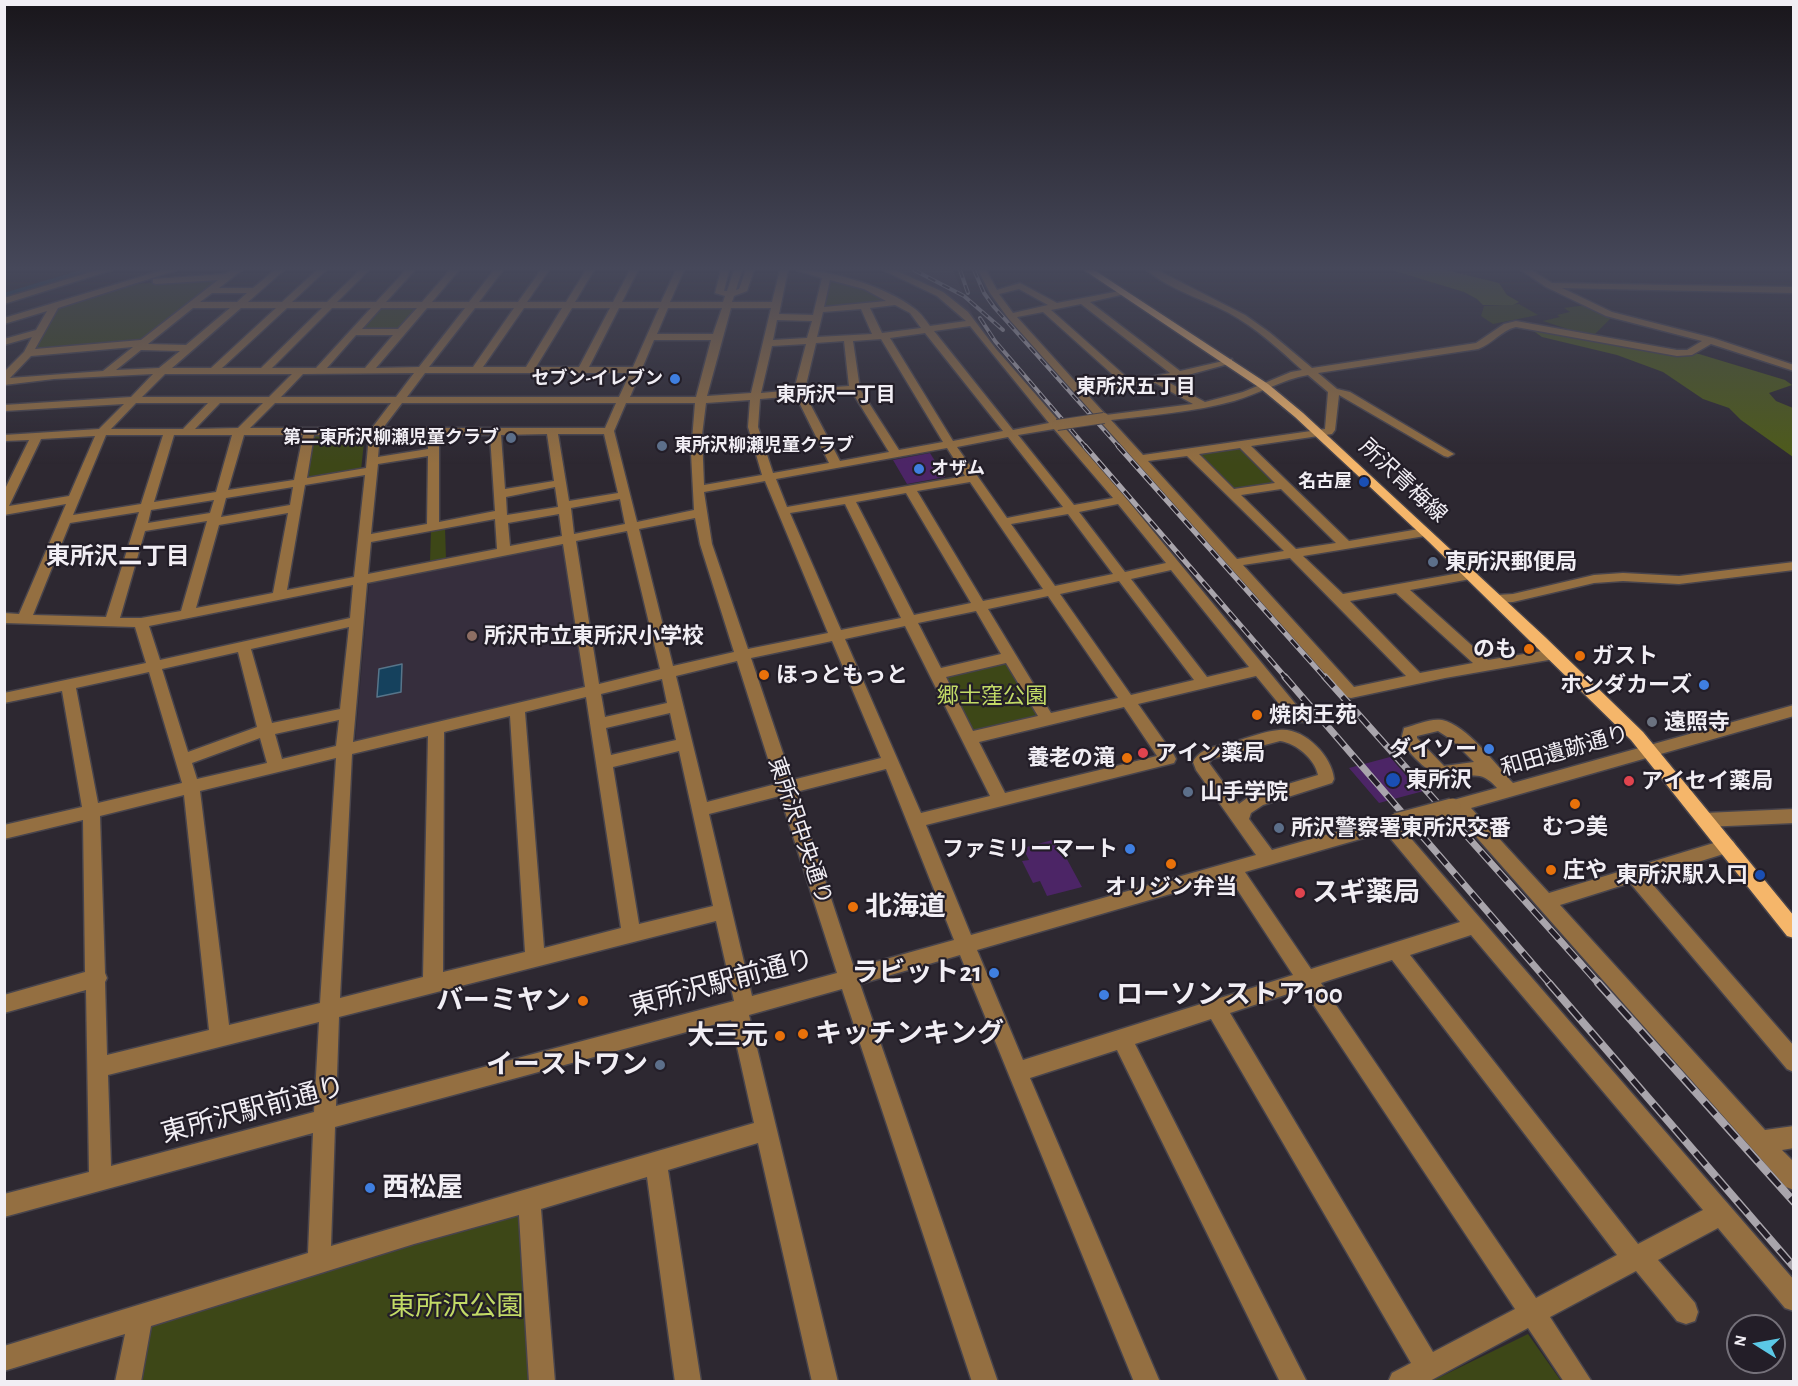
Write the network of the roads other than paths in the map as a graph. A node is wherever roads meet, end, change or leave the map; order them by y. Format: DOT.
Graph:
graph roads {
  1 [pos="30,335"];
  2 [pos="38,335"];
  3 [pos="154,335"];
  4 [pos="204,335"];
  5 [pos="252,335"];
  6 [pos="300,335"];
  7 [pos="351,335"];
  8 [pos="399,335"];
  9 [pos="449,335"];
  10 [pos="501,335"];
  11 [pos="551,335"];
  12 [pos="600,335"];
  13 [pos="771,335"];
  14 [pos="812,335"];
  15 [pos="892,335"];
  16 [pos="933,335"];
  17 [pos="981,335"];
  18 [pos="1028,335"];
  19 [pos="1078,335"];
  20 [pos="1127,335"];
  21 [pos="1188,335"];
  22 [pos="1264,335"];
  23 [pos="1496,335"];
  24 [pos="1575,335"];
  25 [pos="1690,335"];
  26 [pos="881,336"];
  27 [pos="651,337"];
  28 [pos="717,337"];
  29 [pos="848,338"];
  30 [pos="811,340"];
  31 [pos="1710,340"];
  32 [pos="4,342"];
  33 [pos="769,343"];
  34 [pos="141,345"];
  35 [pos="188,348"];
  36 [pos="28,353"];
  37 [pos="1228,361"];
  38 [pos="1794,368"];
  39 [pos="213,370"];
  40 [pos="369,370"];
  41 [pos="421,370"];
  42 [pos="476,370"];
  43 [pos="529,370"];
  44 [pos="582,370"];
  45 [pos="637,370"];
  46 [pos="162,371"];
  47 [pos="263,371"];
  48 [pos="300,371"];
  49 [pos="318,371"];
  50 [pos="1310,372"];
  51 [pos="106,373"];
  52 [pos="1179,375"];
  53 [pos="1157,380"];
  54 [pos="4,381"];
  55 [pos="1129,384"];
  56 [pos="1264,386"];
  57 [pos="855,389"];
  58 [pos="1079,391"];
  59 [pos="1333,391"];
  60 [pos="799,393"];
  61 [pos="755,396"];
  62 [pos="623,399"];
  63 [pos="132,400"];
  64 [pos="217,400"];
  65 [pos="272,400"];
  66 [pos="398,400"];
  67 [pos="701,400"];
  68 [pos="1204,406"];
  69 [pos="4,408"];
  70 [pos="1104,418"];
  71 [pos="1057,425"];
  72 [pos="609,430"];
  73 [pos="375,431"];
  74 [pos="495,431"];
  75 [pos="552,431"];
  76 [pos="102,432"];
  77 [pos="170,432"];
  78 [pos="186,432"];
  79 [pos="241,432"];
  80 [pos="309,432"];
  81 [pos="434,432"];
  82 [pos="1011,434"];
  83 [pos="1319,434"];
  84 [pos="37,435"];
  85 [pos="4,438"];
  86 [pos="950,445"];
  87 [pos="1243,445"];
  88 [pos="433,452"];
  89 [pos="1190,452"];
  90 [pos="896,454"];
  91 [pos="1448,454"];
  92 [pos="1140,459"];
  93 [pos="836,465"];
  94 [pos="370,466"];
  95 [pos="769,477"];
  96 [pos="973,478"];
  97 [pos="300,482"];
  98 [pos="560,483"];
  99 [pos="1284,484"];
  100 [pos="910,489"];
  101 [pos="698,490"];
  102 [pos="1231,493"];
  103 [pos="221,494"];
  104 [pos="500,494"];
  105 [pos="624,495"];
  106 [pos="74,499"];
  107 [pos="849,500"];
  108 [pos="1121,500"];
  109 [pos="4,505"];
  110 [pos="148,507"];
  111 [pos="565,507"];
  112 [pos="295,508"];
  113 [pos="1070,510"];
  114 [pos="4,511"];
  115 [pos="783,511"];
  116 [pos="700,513"];
  117 [pos="502,517"];
  118 [pos="213,519"];
  119 [pos="66,520"];
  120 [pos="1003,522"];
  121 [pos="433,526"];
  122 [pos="632,526"];
  123 [pos="140,528"];
  124 [pos="1425,532"];
  125 [pos="363,539"];
  126 [pos="568,539"];
  127 [pos="1346,545"];
  128 [pos="504,552"];
  129 [pos="1293,554"];
  130 [pos="1234,563"];
  131 [pos="1173,566"];
  132 [pos="1794,566"];
  133 [pos="1471,575"];
  134 [pos="1122,576"];
  135 [pos="362,580"];
  136 [pos="1400,588"];
  137 [pos="1051,590"];
  138 [pos="279,597"];
  139 [pos="1340,599"];
  140 [pos="1497,599"];
  141 [pos="978,605"];
  142 [pos="187,615"];
  143 [pos="4,618"];
  144 [pos="24,619"];
  145 [pos="910,619"];
  146 [pos="357,621"];
  147 [pos="111,623"];
  148 [pos="141,623"];
  149 [pos="836,635"];
  150 [pos="243,645"];
  151 [pos="1554,654"];
  152 [pos="741,655"];
  153 [pos="1009,657"];
  154 [pos="1485,666"];
  155 [pos="154,668"];
  156 [pos="1259,670"];
  157 [pos="668,673"];
  158 [pos="937,674"];
  159 [pos="1417,679"];
  160 [pos="1204,683"];
  161 [pos="68,685"];
  162 [pos="594,690"];
  163 [pos="4,698"];
  164 [pos="1126,700"];
  165 [pos="675,706"];
  166 [pos="518,708"];
  167 [pos="1794,710"];
  168 [pos="348,714"];
  169 [pos="1299,718"];
  170 [pos="1047,719"];
  171 [pos="599,724"];
  172 [pos="436,728"];
  173 [pos="266,730"];
  174 [pos="970,738"];
  175 [pos="685,744"];
  176 [pos="345,750"];
  177 [pos="1650,751"];
  178 [pos="183,760"];
  179 [pos="890,762"];
  180 [pos="605,763"];
  181 [pos="276,767"];
  182 [pos="1504,785"];
  183 [pos="191,787"];
  184 [pos="785,788"];
  185 [pos="1000,800"];
  186 [pos="1455,806"];
  187 [pos="700,810"];
  188 [pos="91,811"];
  189 [pos="1794,816"];
  190 [pos="1705,820"];
  191 [pos="916,821"];
  192 [pos="1241,821"];
  193 [pos="1392,824"];
  194 [pos="4,832"];
  195 [pos="1727,846"];
  196 [pos="1269,859"];
  197 [pos="1233,869"];
  198 [pos="1634,875"];
  199 [pos="1545,903"];
  200 [pos="724,911"];
  201 [pos="1473,926"];
  202 [pos="1794,930"];
  203 [pos="631,933"];
  204 [pos="967,944"];
  205 [pos="1396,951"];
  206 [pos="535,958"];
  207 [pos="97,978"];
  208 [pos="849,978"];
  209 [pos="1307,979"];
  210 [pos="433,983"];
  211 [pos="4,1004"];
  212 [pos="742,1008"];
  213 [pos="1216,1009"];
  214 [pos="329,1011"];
  215 [pos="220,1037"];
  216 [pos="1122,1039"];
  217 [pos="1794,1062"];
  218 [pos="97,1068"];
  219 [pos="1017,1072"];
  220 [pos="324,1120"];
  221 [pos="765,1130"];
  222 [pos="1794,1137"];
  223 [pos="1761,1142"];
  224 [pos="656,1163"];
  225 [pos="1794,1179"];
  226 [pos="100,1180"];
  227 [pos="529,1201"];
  228 [pos="4,1206"];
  229 [pos="1720,1214"];
  230 [pos="1637,1258"];
  231 [pos="319,1262"];
  232 [pos="1794,1299"];
  233 [pos="1532,1312"];
  234 [pos="1686,1312"];
  235 [pos="140,1318"];
  236 [pos="4,1359"];
  237 [pos="1428,1367"];
  238 [pos="128,1382"];
  239 [pos="542,1382"];
  240 [pos="688,1382"];
  241 [pos="825,1382"];
  242 [pos="985,1382"];
  243 [pos="1147,1382"];
  244 [pos="1294,1382"];
  245 [pos="1401,1382"];
  246 [pos="1579,1382"];
  1 -- 32 [label="street"];
  2 -- 36 [label="street"];
  3 -- 34 [label="street"];
  4 -- 35 [label="street"];
  5 -- 39 [label="street"];
  6 -- 47 [label="street"];
  7 -- 49 [label="street"];
  8 -- 40 [label="street"];
  9 -- 41 [label="street"];
  10 -- 42 [label="street"];
  11 -- 43 [label="street"];
  12 -- 44 [label="street"];
  13 -- 33 [label="street"];
  14 -- 30 [label="street"];
  15 -- 26 [label="street"];
  16 -- 82 [label="street"];
  17 -- 71 [label="street"];
  18 -- 58 [label="street"];
  19 -- 55 [label="street"];
  20 -- 52 [label="street"];
  21 -- 37 [label="main road, 所沢青梅線"];
  22 -- 50 [label="street"];
  23 -- 50 [label="street"];
  24 -- 31 [label="street"];
  25 -- 31 [label="street"];
  26 -- 29 [label="street"];
  26 -- 86 [label="street"];
  27 -- 28 [label="street"];
  27 -- 45 [label="street"];
  28 -- 67 [label="street, 東所沢中央通り"];
  29 -- 30 [label="street"];
  29 -- 57 [label="street"];
  30 -- 33 [label="street"];
  30 -- 60 [label="street"];
  31 -- 38 [label="street"];
  33 -- 61 [label="street"];
  34 -- 35 [label="street"];
  34 -- 36 [label="street"];
  34 -- 51 [label="street"];
  35 -- 46 [label="street"];
  36 -- 54 [label="street"];
  37 -- 52 [label="street"];
  37 -- 56 [label="main road, 所沢青梅線"];
  39 -- 46 [label="street"];
  39 -- 47 [label="street"];
  40 -- 41 [label="street"];
  40 -- 49 [label="street"];
  41 -- 42 [label="street"];
  41 -- 66 [label="street"];
  42 -- 43 [label="street"];
  43 -- 44 [label="street"];
  44 -- 45 [label="street"];
  45 -- 62 [label="street"];
  46 -- 51 [label="street"];
  46 -- 63 [label="street"];
  47 -- 48 [label="street"];
  48 -- 49 [label="street"];
  48 -- 65 [label="street"];
  50 -- 56 [label="street"];
  50 -- 59 [label="street"];
  51 -- 54 [label="street"];
  52 -- 53 [label="street"];
  53 -- 55 [label="street"];
  53 -- 68 [label="street"];
  55 -- 58 [label="street"];
  56 -- 68 [label="street"];
  56 -- 83 [label="main road, 所沢青梅線"];
  57 -- 60 [label="street"];
  57 -- 90 [label="street"];
  58 -- 70 [label="street"];
  59 -- 83 [label="street"];
  59 -- 91 [label="street"];
  60 -- 61 [label="street"];
  60 -- 93 [label="street"];
  61 -- 67 [label="street"];
  61 -- 95 [label="street"];
  62 -- 66 [label="street"];
  62 -- 67 [label="street"];
  62 -- 72 [label="street"];
  63 -- 64 [label="street"];
  63 -- 69 [label="street"];
  63 -- 76 [label="street"];
  64 -- 65 [label="street"];
  64 -- 78 [label="street"];
  65 -- 66 [label="street"];
  65 -- 79 [label="street"];
  66 -- 73 [label="street"];
  67 -- 101 [label="street, 東所沢中央通り"];
  68 -- 70 [label="street"];
  70 -- 71 [label="street, bridge"];
  70 -- 92 [label="street"];
  71 -- 82 [label="street"];
  71 -- 108 [label="street"];
  72 -- 75 [label="street"];
  72 -- 105 [label="street"];
  73 -- 80 [label="street"];
  73 -- 81 [label="street"];
  73 -- 94 [label="street"];
  74 -- 75 [label="street"];
  74 -- 81 [label="street"];
  74 -- 104 [label="street"];
  75 -- 98 [label="street"];
  76 -- 77 [label="street"];
  76 -- 84 [label="street"];
  76 -- 106 [label="street"];
  77 -- 78 [label="street"];
  77 -- 110 [label="street"];
  78 -- 79 [label="street"];
  79 -- 80 [label="street"];
  79 -- 103 [label="street"];
  80 -- 97 [label="street"];
  81 -- 88 [label="street"];
  82 -- 86 [label="street"];
  82 -- 113 [label="street"];
  83 -- 87 [label="street"];
  83 -- 124 [label="main road, 所沢青梅線"];
  84 -- 85 [label="street"];
  84 -- 109 [label="street"];
  86 -- 90 [label="street"];
  86 -- 96 [label="street"];
  87 -- 89 [label="street"];
  87 -- 99 [label="street"];
  88 -- 94 [label="street"];
  88 -- 121 [label="street"];
  89 -- 92 [label="street"];
  89 -- 102 [label="street"];
  90 -- 93 [label="street"];
  92 -- 130 [label="street"];
  93 -- 95 [label="street"];
  94 -- 97 [label="street"];
  94 -- 125 [label="street"];
  95 -- 101 [label="street"];
  95 -- 115 [label="street"];
  96 -- 100 [label="street"];
  96 -- 120 [label="street"];
  97 -- 103 [label="street"];
  97 -- 112 [label="street"];
  98 -- 104 [label="street"];
  98 -- 111 [label="street"];
  99 -- 102 [label="street"];
  99 -- 127 [label="street"];
  100 -- 107 [label="street"];
  100 -- 141 [label="street"];
  101 -- 116 [label="street, 東所沢中央通り"];
  102 -- 129 [label="street"];
  103 -- 110 [label="street"];
  103 -- 118 [label="street"];
  104 -- 117 [label="street"];
  105 -- 111 [label="street"];
  105 -- 122 [label="street"];
  106 -- 114 [label="street"];
  106 -- 119 [label="street"];
  107 -- 115 [label="street"];
  107 -- 145 [label="street"];
  108 -- 113 [label="street"];
  108 -- 131 [label="street"];
  110 -- 119 [label="street"];
  110 -- 123 [label="street"];
  111 -- 117 [label="street"];
  111 -- 126 [label="street"];
  112 -- 118 [label="street"];
  112 -- 138 [label="street"];
  113 -- 120 [label="street"];
  113 -- 134 [label="street"];
  115 -- 149 [label="street"];
  116 -- 122 [label="street"];
  116 -- 152 [label="street, 東所沢中央通り"];
  117 -- 121 [label="street"];
  117 -- 128 [label="street"];
  118 -- 123 [label="street"];
  118 -- 142 [label="street"];
  119 -- 144 [label="street"];
  120 -- 137 [label="street"];
  121 -- 125 [label="street"];
  122 -- 126 [label="street"];
  122 -- 157 [label="street"];
  123 -- 147 [label="street"];
  124 -- 127 [label="street"];
  124 -- 133 [label="main road, 所沢青梅線"];
  125 -- 135 [label="street"];
  126 -- 128 [label="street"];
  126 -- 162 [label="street"];
  127 -- 129 [label="street"];
  128 -- 135 [label="street"];
  129 -- 130 [label="street"];
  129 -- 139 [label="street"];
  130 -- 159 [label="street"];
  131 -- 134 [label="street"];
  131 -- 156 [label="street"];
  132 -- 140 [label="street"];
  133 -- 136 [label="street"];
  133 -- 140 [label="main road, 所沢青梅線"];
  134 -- 137 [label="street"];
  134 -- 160 [label="street"];
  135 -- 138 [label="street"];
  135 -- 146 [label="street"];
  136 -- 139 [label="street"];
  136 -- 154 [label="street"];
  137 -- 141 [label="street"];
  137 -- 164 [label="street"];
  138 -- 142 [label="street"];
  139 -- 159 [label="street"];
  140 -- 151 [label="main road, 所沢青梅線"];
  141 -- 145 [label="street"];
  141 -- 153 [label="street"];
  142 -- 148 [label="street"];
  143 -- 144 [label="street"];
  144 -- 147 [label="street"];
  145 -- 149 [label="street"];
  145 -- 158 [label="street"];
  146 -- 150 [label="street"];
  146 -- 168 [label="street"];
  147 -- 148 [label="street"];
  148 -- 155 [label="street"];
  149 -- 152 [label="street"];
  149 -- 179 [label="street"];
  150 -- 155 [label="street"];
  150 -- 173 [label="street"];
  151 -- 154 [label="street"];
  151 -- 177 [label="main road, 所沢青梅線"];
  152 -- 157 [label="street"];
  152 -- 184 [label="street, 東所沢中央通り"];
  153 -- 158 [label="street"];
  153 -- 170 [label="street"];
  154 -- 159 [label="street"];
  155 -- 161 [label="street"];
  155 -- 178 [label="street"];
  156 -- 160 [label="street"];
  156 -- 169 [label="street"];
  157 -- 162 [label="street"];
  157 -- 165 [label="street"];
  158 -- 174 [label="street"];
  160 -- 164 [label="street"];
  161 -- 163 [label="street"];
  161 -- 188 [label="street"];
  162 -- 166 [label="street"];
  162 -- 171 [label="street"];
  164 -- 170 [label="street"];
  164 -- 185 [label="street"];
  165 -- 171 [label="street"];
  165 -- 175 [label="street"];
  166 -- 172 [label="street"];
  166 -- 206 [label="street"];
  167 -- 177 [label="street, 和田遺跡通り"];
  168 -- 173 [label="street"];
  168 -- 176 [label="street"];
  170 -- 174 [label="street"];
  171 -- 180 [label="street"];
  172 -- 176 [label="street"];
  172 -- 210 [label="street"];
  173 -- 178 [label="street"];
  173 -- 181 [label="street"];
  174 -- 185 [label="street"];
  175 -- 180 [label="street"];
  175 -- 187 [label="street"];
  176 -- 181 [label="street"];
  176 -- 214 [label="street"];
  177 -- 182 [label="street, 和田遺跡通り"];
  177 -- 190 [label="main road, 所沢青梅線"];
  178 -- 183 [label="street"];
  179 -- 184 [label="street"];
  179 -- 191 [label="street"];
  180 -- 203 [label="street"];
  181 -- 183 [label="street"];
  182 -- 182 [label="street"];
  182 -- 186 [label="street, 和田遺跡通り"];
  183 -- 188 [label="street"];
  183 -- 215 [label="street"];
  184 -- 187 [label="street"];
  184 -- 208 [label="street, 東所沢中央通り"];
  185 -- 191 [label="street"];
  186 -- 193 [label="street, 東所沢駅前通り, bridge"];
  186 -- 199 [label="street"];
  187 -- 200 [label="street"];
  188 -- 194 [label="street"];
  188 -- 207 [label="street"];
  189 -- 190 [label="street"];
  190 -- 195 [label="main road, 所沢青梅線"];
  191 -- 204 [label="street"];
  192 -- 192 [label="street"];
  192 -- 196 [label="street"];
  193 -- 196 [label="street, 東所沢駅前通り"];
  193 -- 201 [label="street"];
  195 -- 198 [label="street"];
  195 -- 202 [label="main road, 所沢青梅線"];
  196 -- 197 [label="street, 東所沢駅前通り"];
  197 -- 204 [label="street, 東所沢駅前通り"];
  197 -- 209 [label="street"];
  198 -- 199 [label="street"];
  198 -- 217 [label="street"];
  199 -- 223 [label="street"];
  200 -- 203 [label="street"];
  200 -- 212 [label="street"];
  201 -- 205 [label="street"];
  201 -- 229 [label="street"];
  203 -- 206 [label="street"];
  204 -- 208 [label="street, 東所沢駅前通り"];
  204 -- 219 [label="street"];
  205 -- 209 [label="street"];
  205 -- 230 [label="street"];
  206 -- 210 [label="street"];
  207 -- 211 [label="street"];
  207 -- 218 [label="street"];
  208 -- 212 [label="street, 東所沢駅前通り"];
  208 -- 242 [label="street, 東所沢中央通り"];
  209 -- 213 [label="street"];
  209 -- 233 [label="street"];
  210 -- 214 [label="street"];
  212 -- 220 [label="street, 東所沢駅前通り"];
  212 -- 221 [label="street"];
  213 -- 216 [label="street"];
  213 -- 237 [label="street"];
  214 -- 215 [label="street"];
  214 -- 220 [label="street"];
  215 -- 218 [label="street"];
  216 -- 219 [label="street"];
  216 -- 244 [label="street"];
  218 -- 226 [label="street"];
  219 -- 243 [label="street"];
  220 -- 226 [label="street, 東所沢駅前通り"];
  220 -- 231 [label="street"];
  221 -- 224 [label="street"];
  221 -- 241 [label="street"];
  222 -- 223 [label="street"];
  223 -- 225 [label="street"];
  224 -- 227 [label="street"];
  224 -- 240 [label="street"];
  226 -- 228 [label="street, 東所沢駅前通り"];
  227 -- 231 [label="street"];
  227 -- 239 [label="street"];
  229 -- 230 [label="street"];
  229 -- 232 [label="street"];
  230 -- 233 [label="street"];
  230 -- 234 [label="street"];
  231 -- 235 [label="street"];
  233 -- 237 [label="street"];
  233 -- 246 [label="street"];
  235 -- 236 [label="street"];
  235 -- 238 [label="street"];
  237 -- 245 [label="street"];
}
